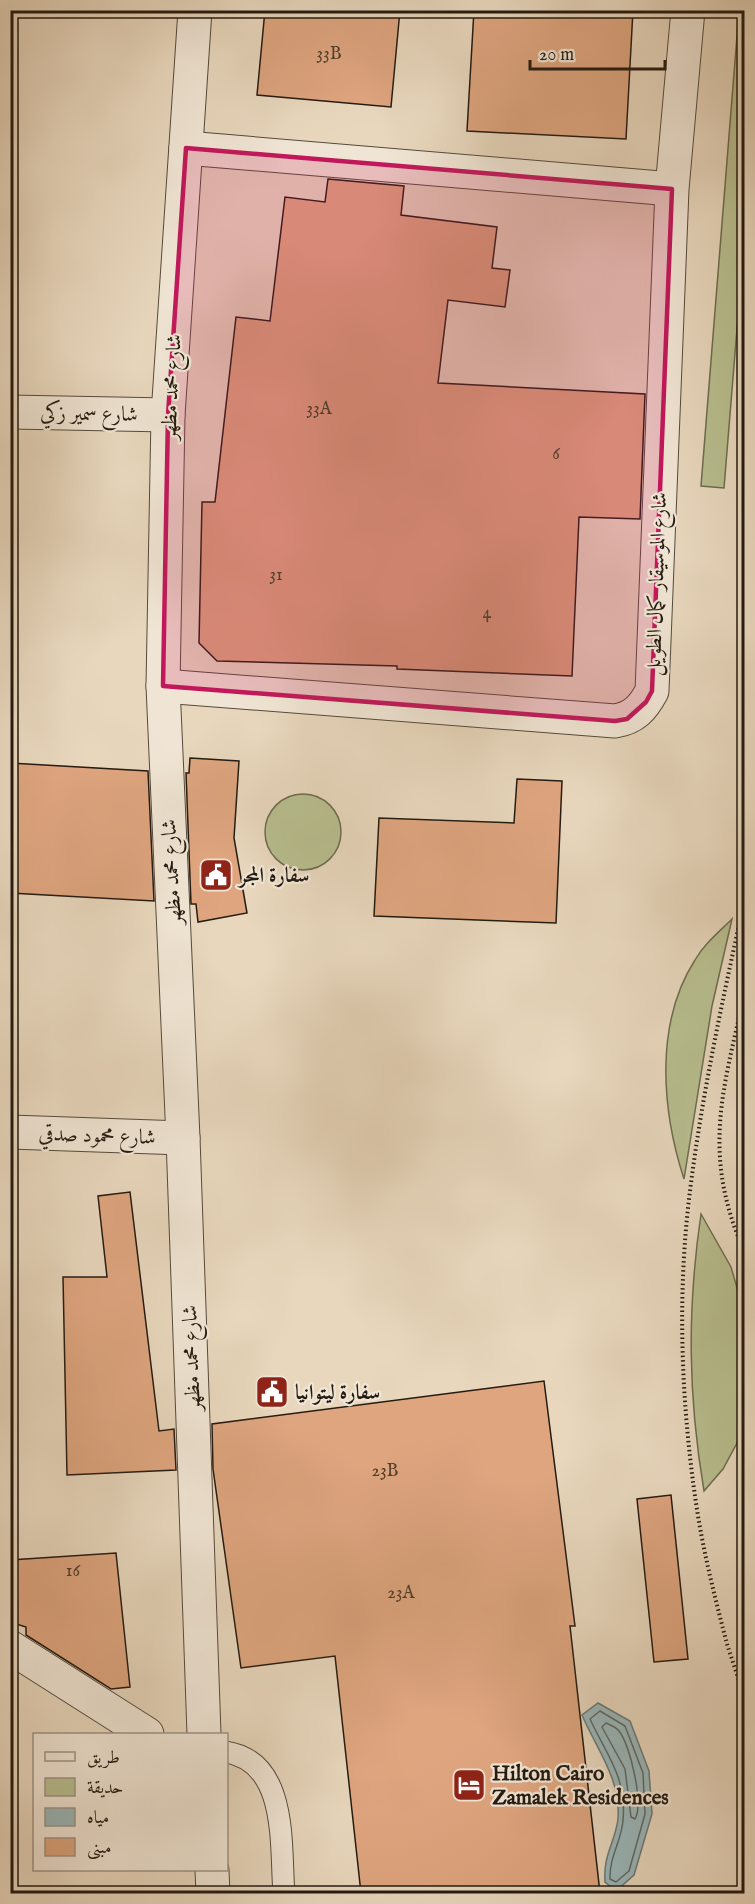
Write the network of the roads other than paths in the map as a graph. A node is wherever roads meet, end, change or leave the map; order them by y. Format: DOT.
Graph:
graph roads {
  1 [pos="195,10"];
  2 [pos="688,10"];
  3 [pos="186,148"];
  4 [pos="672,189"];
  5 [pos="10,412"];
  6 [pos="168,415"];
  7 [pos="163,686"];
  8 [pos="10,1132"];
  9 [pos="183,1138"];
  10 [pos="10,1647"];
  11 [pos="145,1733"];
  12 [pos="204,1733"];
  13 [pos="228,1752"];
  14 [pos="212,1871"];
  15 [pos="213,1893"];
  16 [pos="284,1893"];
  1 -- 3 [label="street, شارع محمد مظهر"];
  2 -- 4 [label="street, شارع الموسيقار كمال الطويل"];
  3 -- 4 [label="street"];
  3 -- 6 [label="street, شارع محمد مظهر"];
  4 -- 7 [label="street, شارع الموسيقار كمال الطويل"];
  5 -- 6 [label="street, شارع سمير زكي"];
  6 -- 7 [label="street, شارع محمد مظهر"];
  7 -- 9 [label="street, شارع محمد مظهر"];
  8 -- 9 [label="street, شارع محمود صدقي"];
  9 -- 12 [label="street, شارع محمد مظهر"];
  10 -- 11 [label="street"];
  13 -- 16 [label="lane"];
  14 -- 15 [label="street"];
}
